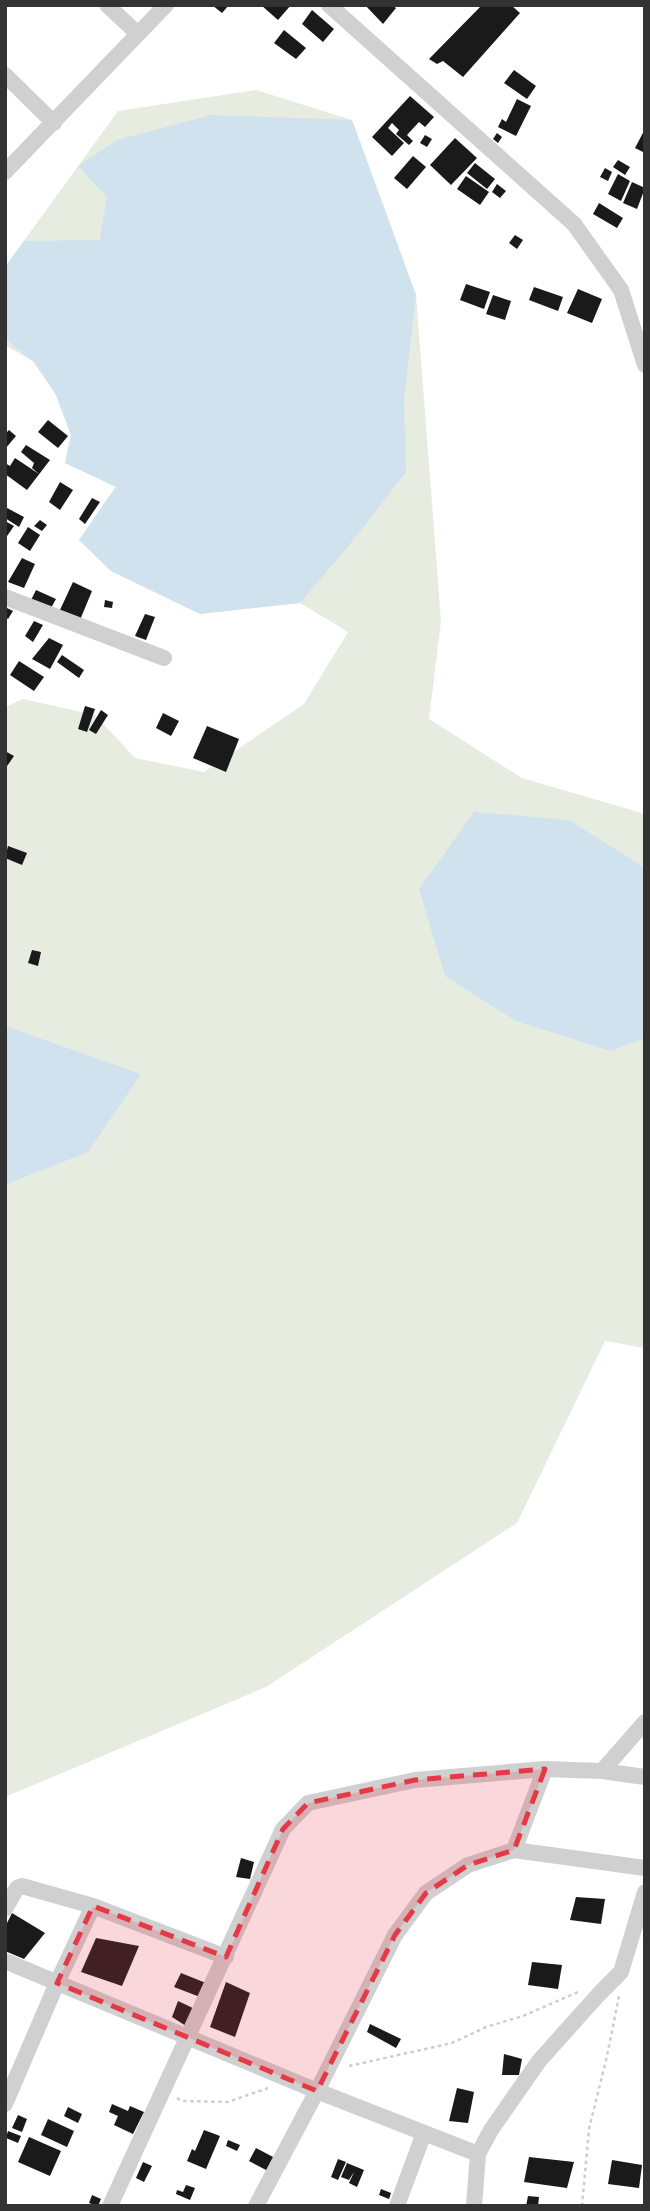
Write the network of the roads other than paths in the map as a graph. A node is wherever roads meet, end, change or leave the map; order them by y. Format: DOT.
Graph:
graph roads {
  1 [pos="107,5"];
  2 [pos="166,5"];
  3 [pos="329,5"];
  4 [pos="138,34"];
  5 [pos="5,75"];
  6 [pos="54,123"];
  7 [pos="5,172"];
  8 [pos="645,365"];
  9 [pos="5,597"];
  10 [pos="164,658"];
  11 [pos="645,1722"];
  12 [pos="545,1769"];
  13 [pos="602,1771"];
  14 [pos="645,1777"];
  15 [pos="514,1850"];
  16 [pos="645,1868"];
  17 [pos="645,1892"];
  18 [pos="93,1906"];
  19 [pos="5,1909"];
  20 [pos="226,1957"];
  21 [pos="5,1961"];
  22 [pos="57,1983"];
  23 [pos="188,2037"];
  24 [pos="317,2091"];
  25 [pos="5,2104"];
  26 [pos="424,2133"];
  27 [pos="478,2154"];
  28 [pos="110,2206"];
  29 [pos="256,2206"];
  30 [pos="397,2206"];
  31 [pos="474,2206"];
  1 -- 4 [label="street"];
  2 -- 4 [label="street"];
  3 -- 8 [label="street"];
  4 -- 6 [label="street"];
  5 -- 6 [label="street"];
  6 -- 7 [label="street"];
  9 -- 10 [label="street"];
  11 -- 13 [label="street"];
  12 -- 13 [label="street"];
  12 -- 15 [label="street"];
  12 -- 20 [label="street"];
  13 -- 14 [label="street"];
  15 -- 16 [label="street"];
  15 -- 24 [label="street"];
  17 -- 27 [label="street"];
  18 -- 19 [label="street"];
  18 -- 20 [label="street"];
  18 -- 22 [label="street"];
  20 -- 23 [label="street"];
  21 -- 22 [label="street"];
  22 -- 23 [label="street"];
  22 -- 25 [label="street"];
  23 -- 24 [label="street"];
  23 -- 28 [label="street"];
  24 -- 26 [label="street"];
  24 -- 29 [label="street"];
  26 -- 27 [label="street"];
  26 -- 30 [label="street"];
  27 -- 31 [label="street"];
}
